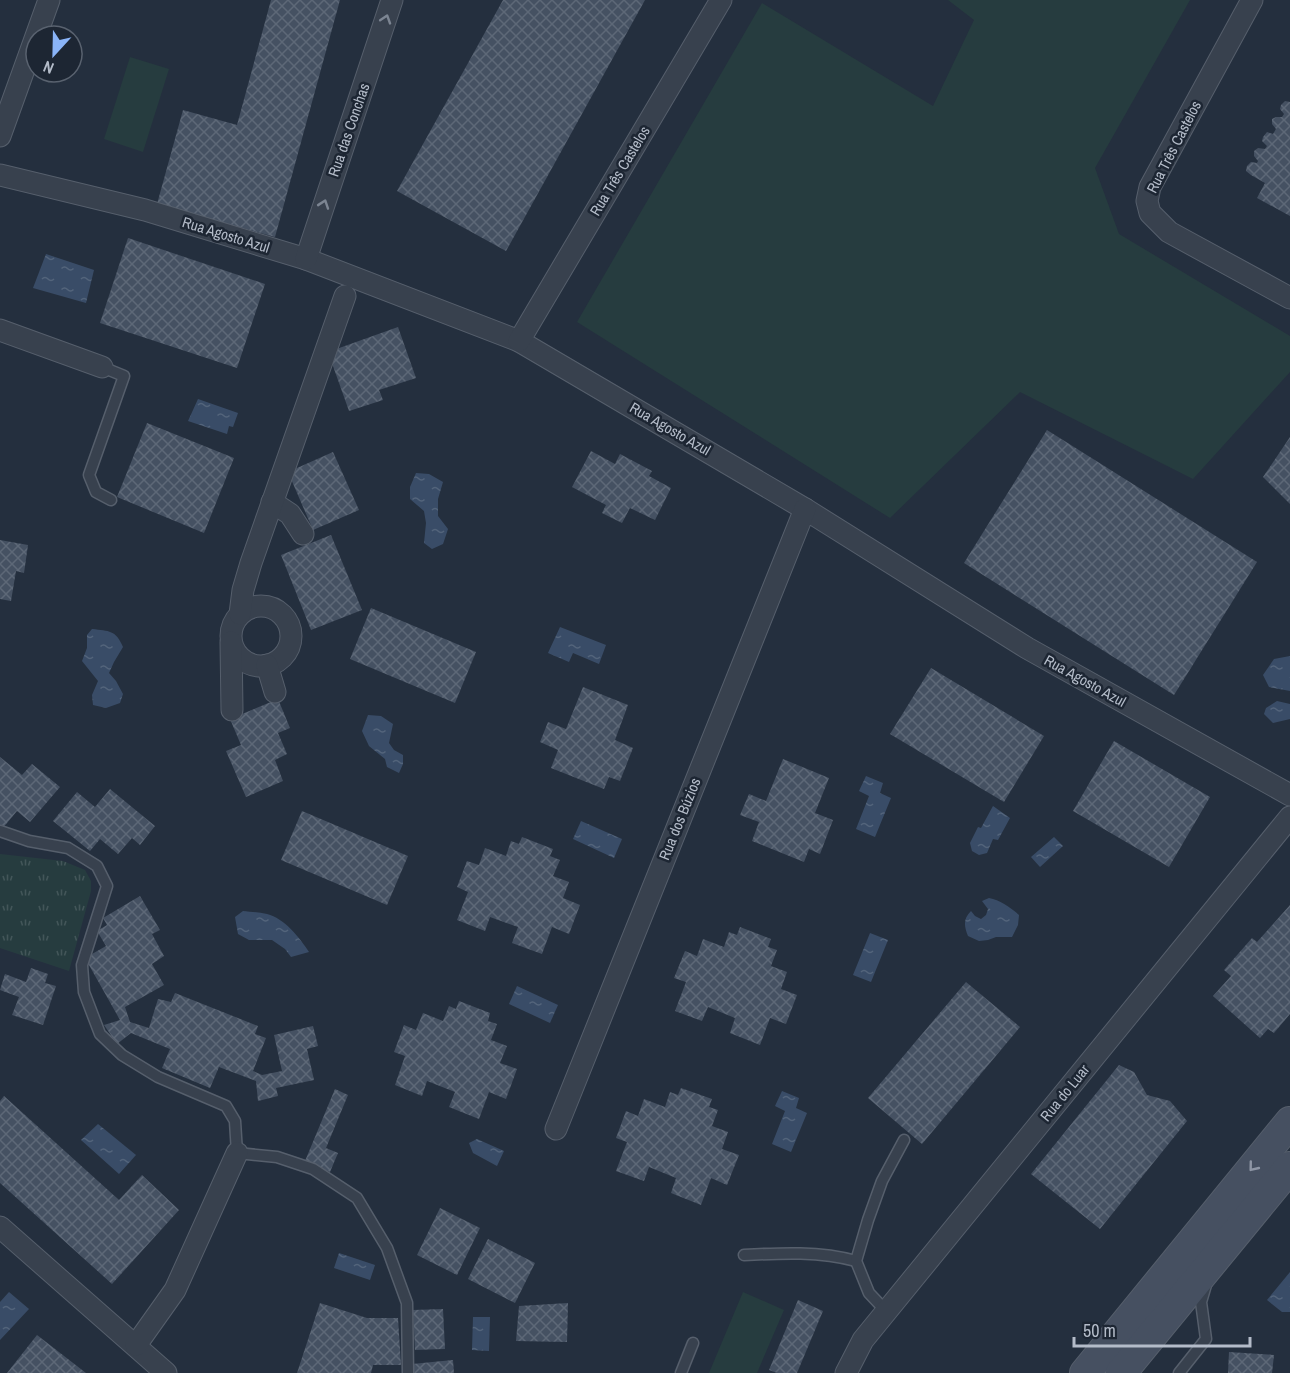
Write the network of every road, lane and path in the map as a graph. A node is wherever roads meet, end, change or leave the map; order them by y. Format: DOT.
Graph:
graph roads {
  1 [pos="49,0"];
  2 [pos="393,0"];
  3 [pos="721,0"];
  4 [pos="1252,0"];
  5 [pos="0,136"];
  6 [pos="0,175"];
  7 [pos="306,259"];
  8 [pos="345,296"];
  9 [pos="1290,298"];
  10 [pos="0,330"];
  11 [pos="519,341"];
  12 [pos="102,367"];
  13 [pos="111,500"];
  14 [pos="272,502"];
  15 [pos="805,509"];
  16 [pos="303,534"];
  17 [pos="240,614"];
  18 [pos="231,638"];
  19 [pos="267,665"];
  20 [pos="275,692"];
  21 [pos="232,710"];
  22 [pos="1290,795"];
  23 [pos="1290,817"];
  24 [pos="0,831"];
  25 [pos="1290,1122"];
  26 [pos="556,1129"];
  27 [pos="904,1140"];
  28 [pos="237,1153"];
  29 [pos="1290,1167"];
  30 [pos="0,1227"];
  31 [pos="744,1255"];
  32 [pos="1214,1260"];
  33 [pos="856,1261"];
  34 [pos="885,1311"];
  35 [pos="693,1343"];
  36 [pos="136,1345"];
  37 [pos="166,1373"];
  38 [pos="408,1373"];
  39 [pos="681,1373"];
  40 [pos="846,1373"];
  41 [pos="1085,1373"];
  42 [pos="1121,1373"];
  43 [pos="1179,1373"];
  1 -- 5 [label="street"];
  7 -- 2 [label="street, Rua das Conchas, one-way"];
  3 -- 11 [label="street, Rua Três Castelos"];
  4 -- 9 [label="street, Rua Três Castelos"];
  6 -- 7 [label="street, Rua Agosto Azul"];
  7 -- 11 [label="street, Rua Agosto Azul"];
  8 -- 14 [label="street"];
  10 -- 12 [label="street"];
  11 -- 15 [label="street, Rua Agosto Azul"];
  12 -- 13 [label="lane"];
  14 -- 16 [label="street"];
  14 -- 17 [label="street"];
  15 -- 22 [label="street, Rua Agosto Azul"];
  15 -- 26 [label="street, Rua dos Búzios"];
  17 -- 18 [label="street"];
  17 -- 19 [label="street"];
  18 -- 19 [label="street"];
  18 -- 21 [label="street"];
  19 -- 20 [label="street"];
  23 -- 34 [label="street, Rua do Luar"];
  24 -- 28 [label="lane"];
  25 -- 41 [label="main road, one-way"];
  27 -- 33 [label="lane"];
  28 -- 36 [label="street"];
  28 -- 38 [label="lane"];
  29 -- 32 [label="main road"];
  30 -- 36 [label="street"];
  31 -- 33 [label="lane"];
  32 -- 42 [label="main road"];
  32 -- 43 [label="lane"];
  33 -- 34 [label="lane"];
  34 -- 40 [label="street, Rua do Luar"];
  35 -- 39 [label="lane"];
  36 -- 37 [label="street"];
}
